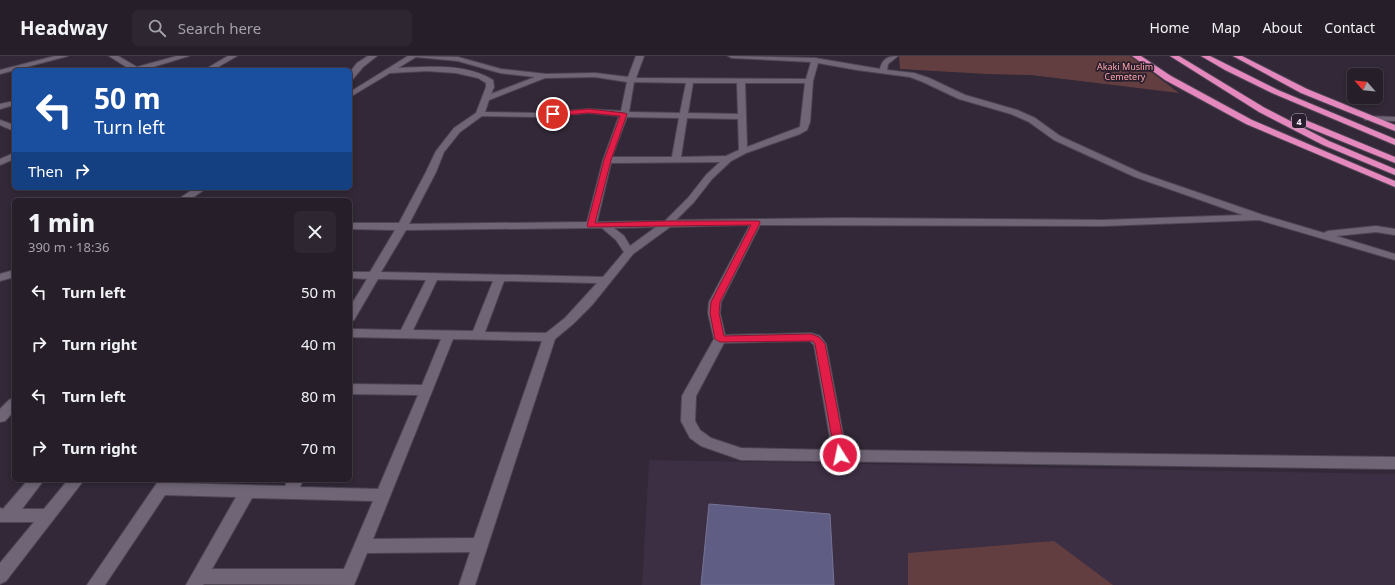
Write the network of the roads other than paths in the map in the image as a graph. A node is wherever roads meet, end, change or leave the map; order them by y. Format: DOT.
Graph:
graph roads {
  1 [pos="25,56"];
  2 [pos="64,56"];
  3 [pos="113,56"];
  4 [pos="185,56"];
  5 [pos="233,56"];
  6 [pos="374,56"];
  7 [pos="413,56"];
  8 [pos="418,56"];
  9 [pos="640,56"];
  10 [pos="732,56"];
  11 [pos="894,56"];
  12 [pos="1136,56"];
  13 [pos="1174,56"];
  14 [pos="1205,56"];
  15 [pos="1237,56"];
  16 [pos="815,60"];
  17 [pos="35,63"];
  18 [pos="16,68"];
  19 [pos="41,68"];
  20 [pos="133,68"];
  21 [pos="143,68"];
  22 [pos="214,68"];
  23 [pos="12,69"];
  24 [pos="389,71"];
  25 [pos="0,72"];
  26 [pos="883,72"];
  27 [pos="352,75"];
  28 [pos="546,76"];
  29 [pos="1206,76"];
  30 [pos="631,80"];
  31 [pos="690,80"];
  32 [pos="741,80"];
  33 [pos="809,81"];
  34 [pos="352,94"];
  35 [pos="485,99"];
  36 [pos="12,104"];
  37 [pos="0,107"];
  38 [pos="480,114"];
  39 [pos="624,114"];
  40 [pos="684,116"];
  41 [pos="742,117"];
  42 [pos="1368,118"];
  43 [pos="1395,119"];
  44 [pos="0,122"];
  45 [pos="11,127"];
  46 [pos="1395,128"];
  47 [pos="0,129"];
  48 [pos="1395,141"];
  49 [pos="743,150"];
  50 [pos="12,157"];
  51 [pos="676,159"];
  52 [pos="728,159"];
  53 [pos="607,160"];
  54 [pos="1395,160"];
  55 [pos="0,162"];
  56 [pos="1395,172"];
  57 [pos="1395,184"];
  58 [pos="199,190"];
  59 [pos="185,198"];
  60 [pos="1259,217"];
  61 [pos="668,223"];
  62 [pos="756,223"];
  63 [pos="1395,224"];
  64 [pos="605,225"];
  65 [pos="352,226"];
  66 [pos="591,226"];
  67 [pos="402,227"];
  68 [pos="1376,229"];
  69 [pos="1395,232"];
  70 [pos="1319,235"];
  71 [pos="629,252"];
  72 [pos="1395,257"];
  73 [pos="12,273"];
  74 [pos="352,275"];
  75 [pos="374,275"];
  76 [pos="433,276"];
  77 [pos="0,278"];
  78 [pos="500,278"];
  79 [pos="604,280"];
  80 [pos="352,313"];
  81 [pos="352,333"];
  82 [pos="405,334"];
  83 [pos="449,335"];
  84 [pos="477,336"];
  85 [pos="549,337"];
  86 [pos="720,339"];
  87 [pos="352,389"];
  88 [pos="427,390"];
  89 [pos="12,405"];
  90 [pos="0,417"];
  91 [pos="840,455"];
  92 [pos="1395,463"];
  93 [pos="35,482"];
  94 [pos="75,482"];
  95 [pos="295,482"];
  96 [pos="164,485"];
  97 [pos="247,492"];
  98 [pos="289,494"];
  99 [pos="383,495"];
  100 [pos="3,515"];
  101 [pos="48,516"];
  102 [pos="480,545"];
  103 [pos="362,546"];
  104 [pos="0,576"];
  105 [pos="196,581"];
  106 [pos="241,581"];
  107 [pos="348,581"];
  108 [pos="95,585"];
  109 [pos="467,585"];
  1 -- 17 [label="street"];
  2 -- 17 [label="street"];
  3 -- 20 [label="street"];
  4 -- 21 [label="street"];
  5 -- 22 [label="street"];
  6 -- 27 [label="street"];
  7 -- 24 [label="street"];
  8 -- 28 [label="street"];
  9 -- 30 [label="street"];
  10 -- 16 [label="street"];
  11 -- 26 [label="street"];
  12 -- 57 [label="highway"];
  13 -- 29 [label="highway, 4"];
  14 -- 48 [label="highway, 4"];
  15 -- 42 [label="highway"];
  16 -- 26 [label="street"];
  16 -- 33 [label="street"];
  17 -- 18 [label="street"];
  17 -- 19 [label="street"];
  23 -- 25 [label="street"];
  24 -- 34 [label="street"];
  24 -- 35 [label="street"];
  26 -- 60 [label="street"];
  28 -- 30 [label="street"];
  28 -- 35 [label="street"];
  29 -- 54 [label="highway, 4"];
  29 -- 56 [label="highway"];
  30 -- 31 [label="street"];
  30 -- 39 [label="street"];
  31 -- 32 [label="street"];
  31 -- 40 [label="street"];
  32 -- 33 [label="street"];
  32 -- 41 [label="street"];
  33 -- 49 [label="street"];
  35 -- 38 [label="street"];
  36 -- 37 [label="street"];
  38 -- 39 [label="street"];
  38 -- 67 [label="street"];
  39 -- 40 [label="street"];
  39 -- 53 [label="street"];
  40 -- 41 [label="street"];
  40 -- 51 [label="street"];
  41 -- 49 [label="street"];
  42 -- 43 [label="street"];
  42 -- 46 [label="highway"];
  44 -- 45 [label="street"];
  45 -- 47 [label="street"];
  49 -- 52 [label="street"];
  50 -- 55 [label="street"];
  51 -- 52 [label="street"];
  51 -- 53 [label="street"];
  52 -- 61 [label="street"];
  53 -- 66 [label="street"];
  58 -- 59 [label="street"];
  60 -- 62 [label="street"];
  60 -- 70 [label="street"];
  61 -- 62 [label="street"];
  61 -- 64 [label="street"];
  61 -- 71 [label="street"];
  62 -- 86 [label="street"];
  63 -- 68 [label="street"];
  64 -- 66 [label="street"];
  64 -- 71 [label="street"];
  65 -- 67 [label="street"];
  66 -- 67 [label="street"];
  67 -- 75 [label="street"];
  68 -- 69 [label="street"];
  68 -- 70 [label="street"];
  70 -- 72 [label="street"];
  71 -- 79 [label="street"];
  73 -- 77 [label="street"];
  74 -- 75 [label="street"];
  75 -- 76 [label="street"];
  75 -- 80 [label="street"];
  76 -- 78 [label="street"];
  76 -- 82 [label="street"];
  78 -- 79 [label="street"];
  78 -- 84 [label="street"];
  79 -- 85 [label="street"];
  81 -- 82 [label="street"];
  82 -- 83 [label="street"];
  83 -- 84 [label="street"];
  83 -- 88 [label="street"];
  84 -- 85 [label="street"];
  85 -- 102 [label="street"];
  86 -- 91 [label="street"];
  86 -- 91 [label="street"];
  87 -- 88 [label="street"];
  88 -- 99 [label="street"];
  89 -- 90 [label="street"];
  91 -- 92 [label="street"];
  93 -- 100 [label="street"];
  94 -- 101 [label="street"];
  95 -- 98 [label="street"];
  96 -- 97 [label="street"];
  96 -- 108 [label="street"];
  97 -- 98 [label="street"];
  97 -- 105 [label="street"];
  98 -- 99 [label="street"];
  99 -- 103 [label="street"];
  100 -- 101 [label="street"];
  101 -- 104 [label="street"];
  102 -- 103 [label="street"];
  102 -- 109 [label="street"];
  103 -- 107 [label="street"];
  105 -- 106 [label="street"];
  106 -- 107 [label="street"];
}
